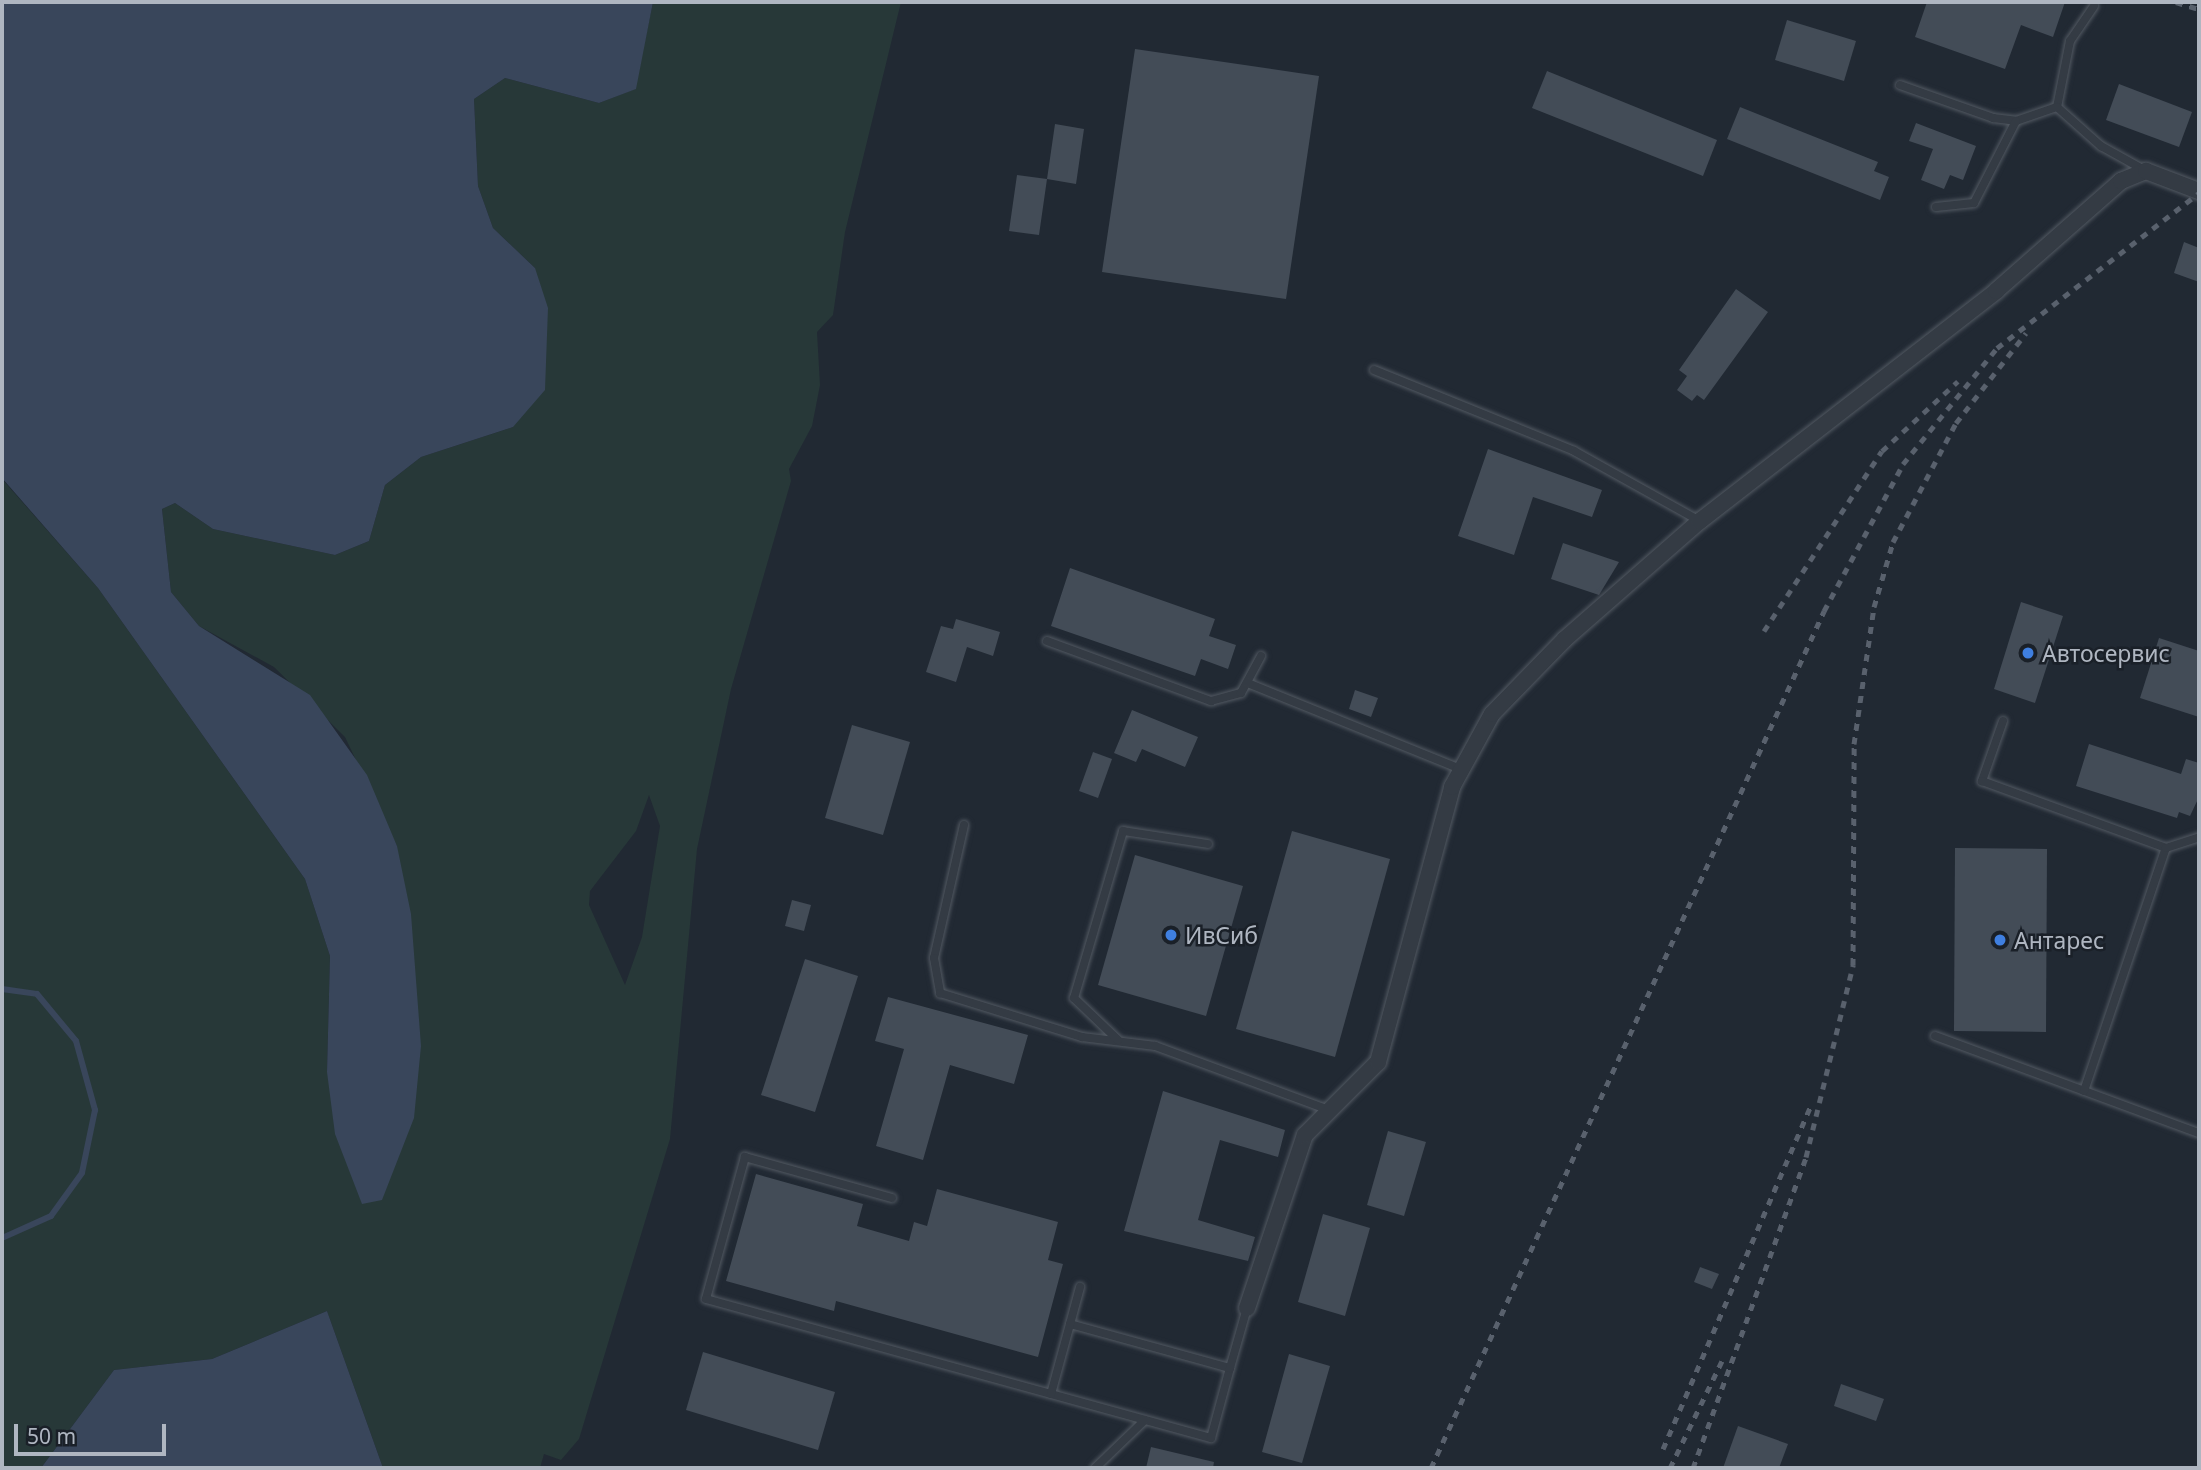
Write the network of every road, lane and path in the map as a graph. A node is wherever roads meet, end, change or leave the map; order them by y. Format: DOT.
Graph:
graph roads {
  1 [pos="2094,6"];
  2 [pos="1900,85"];
  3 [pos="2057,107"];
  4 [pos="2016,121"];
  5 [pos="2146,171"];
  6 [pos="2199,191"];
  7 [pos="1936,207"];
  8 [pos="1374,370"];
  9 [pos="1700,521"];
  10 [pos="1047,641"];
  11 [pos="1261,656"];
  12 [pos="1250,684"];
  13 [pos="2003,721"];
  14 [pos="1460,769"];
  15 [pos="964,825"];
  16 [pos="2199,837"];
  17 [pos="1208,844"];
  18 [pos="2166,848"];
  19 [pos="1935,1036"];
  20 [pos="1118,1040"];
  21 [pos="2084,1091"];
  22 [pos="1329,1110"];
  23 [pos="2199,1133"];
  24 [pos="892,1198"];
  25 [pos="1080,1287"];
  26 [pos="1247,1308"];
  27 [pos="1070,1324"];
  28 [pos="1230,1368"];
  29 [pos="1051,1394"];
  30 [pos="1145,1420"];
  31 [pos="1095,1468"];
  1 -- 3 [label="lane"];
  2 -- 4 [label="lane"];
  3 -- 4 [label="lane"];
  3 -- 5 [label="lane"];
  4 -- 7 [label="lane"];
  5 -- 6 [label="street"];
  5 -- 9 [label="street"];
  8 -- 9 [label="lane"];
  9 -- 14 [label="street"];
  10 -- 12 [label="lane"];
  11 -- 12 [label="lane"];
  12 -- 14 [label="lane"];
  13 -- 18 [label="lane"];
  14 -- 22 [label="street"];
  15 -- 20 [label="lane"];
  16 -- 18 [label="lane"];
  17 -- 20 [label="lane"];
  18 -- 21 [label="lane"];
  19 -- 21 [label="lane"];
  20 -- 22 [label="lane"];
  21 -- 23 [label="lane"];
  22 -- 26 [label="street"];
  24 -- 29 [label="lane"];
  25 -- 27 [label="lane"];
  26 -- 28 [label="lane"];
  27 -- 28 [label="lane"];
  27 -- 29 [label="lane"];
  28 -- 30 [label="lane"];
  29 -- 30 [label="lane"];
  30 -- 31 [label="lane"];
}
